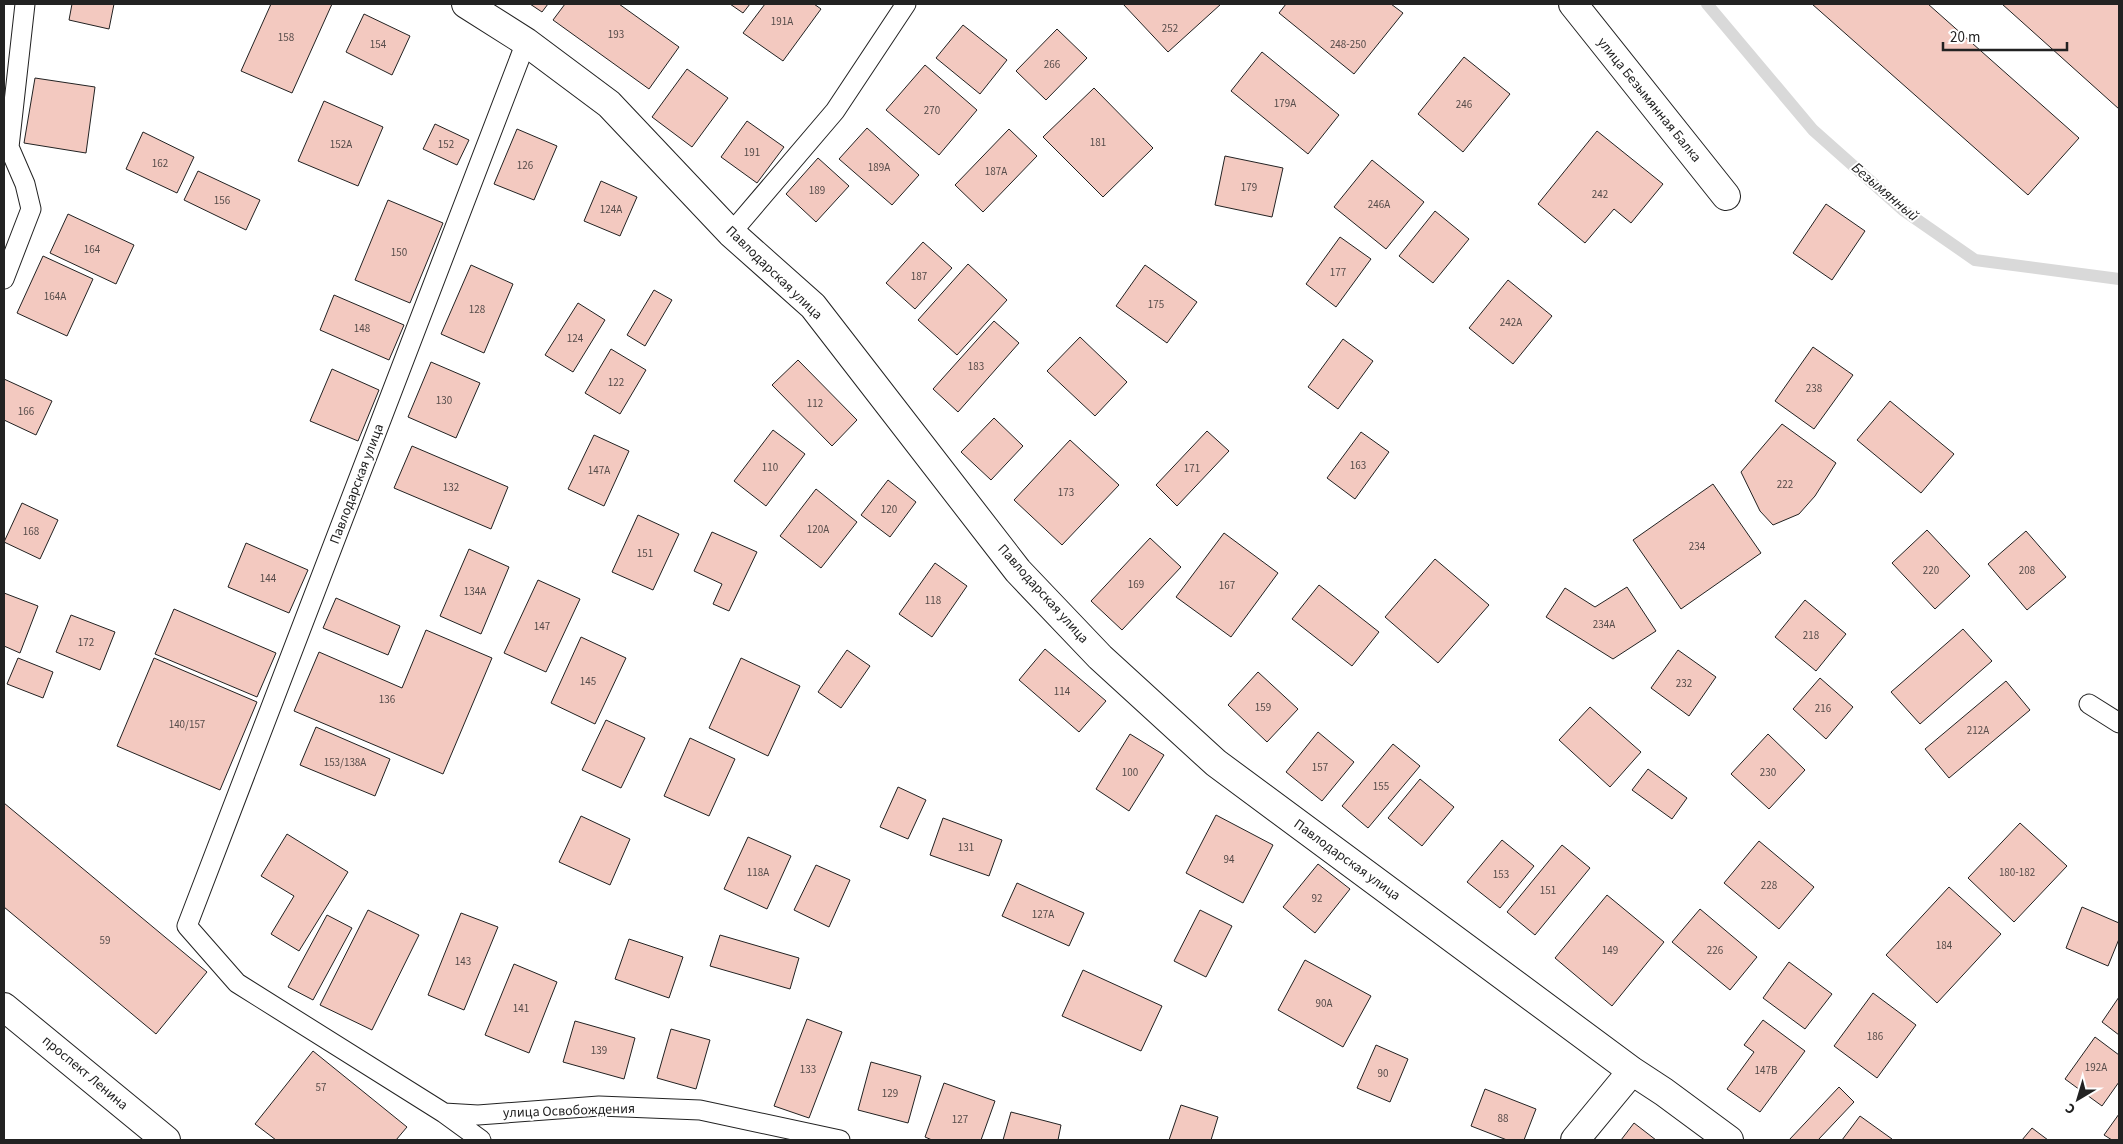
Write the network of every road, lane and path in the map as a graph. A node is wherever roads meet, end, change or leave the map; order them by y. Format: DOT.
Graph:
graph roads {
  1 [pos="25,4"];
  2 [pos="466,4"];
  3 [pos="906,4"];
  4 [pos="1572,4"];
  5 [pos="526,42"];
  6 [pos="1726,196"];
  7 [pos="731,233"];
  8 [pos="4,279"];
  9 [pos="2089,704"];
  10 [pos="2119,723"];
  11 [pos="187,926"];
  12 [pos="4,1006"];
  13 [pos="1632,1071"];
  14 [pos="444,1113"];
  15 [pos="166,1140"];
  16 [pos="481,1140"];
  17 [pos="840,1140"];
  18 [pos="1575,1140"];
  19 [pos="1729,1140"];
  1 -- 8 [label="lane"];
  2 -- 5 [label="street, Павлодарская улица"];
  3 -- 7 [label="lane"];
  4 -- 6 [label="street, улица Безымянная Балка"];
  5 -- 7 [label="street, Павлодарская улица"];
  5 -- 11 [label="lane, Павлодарская улица"];
  7 -- 13 [label="street, Павлодарская улица"];
  9 -- 10 [label="lane"];
  11 -- 14 [label="lane, улица Освобождения"];
  12 -- 15 [label="street, проспект Ленина"];
  13 -- 18 [label="street"];
  13 -- 19 [label="street, Павлодарская улица"];
  14 -- 16 [label="lane, улица Освобождения"];
  14 -- 17 [label="lane, улица Освобождения"];
}
